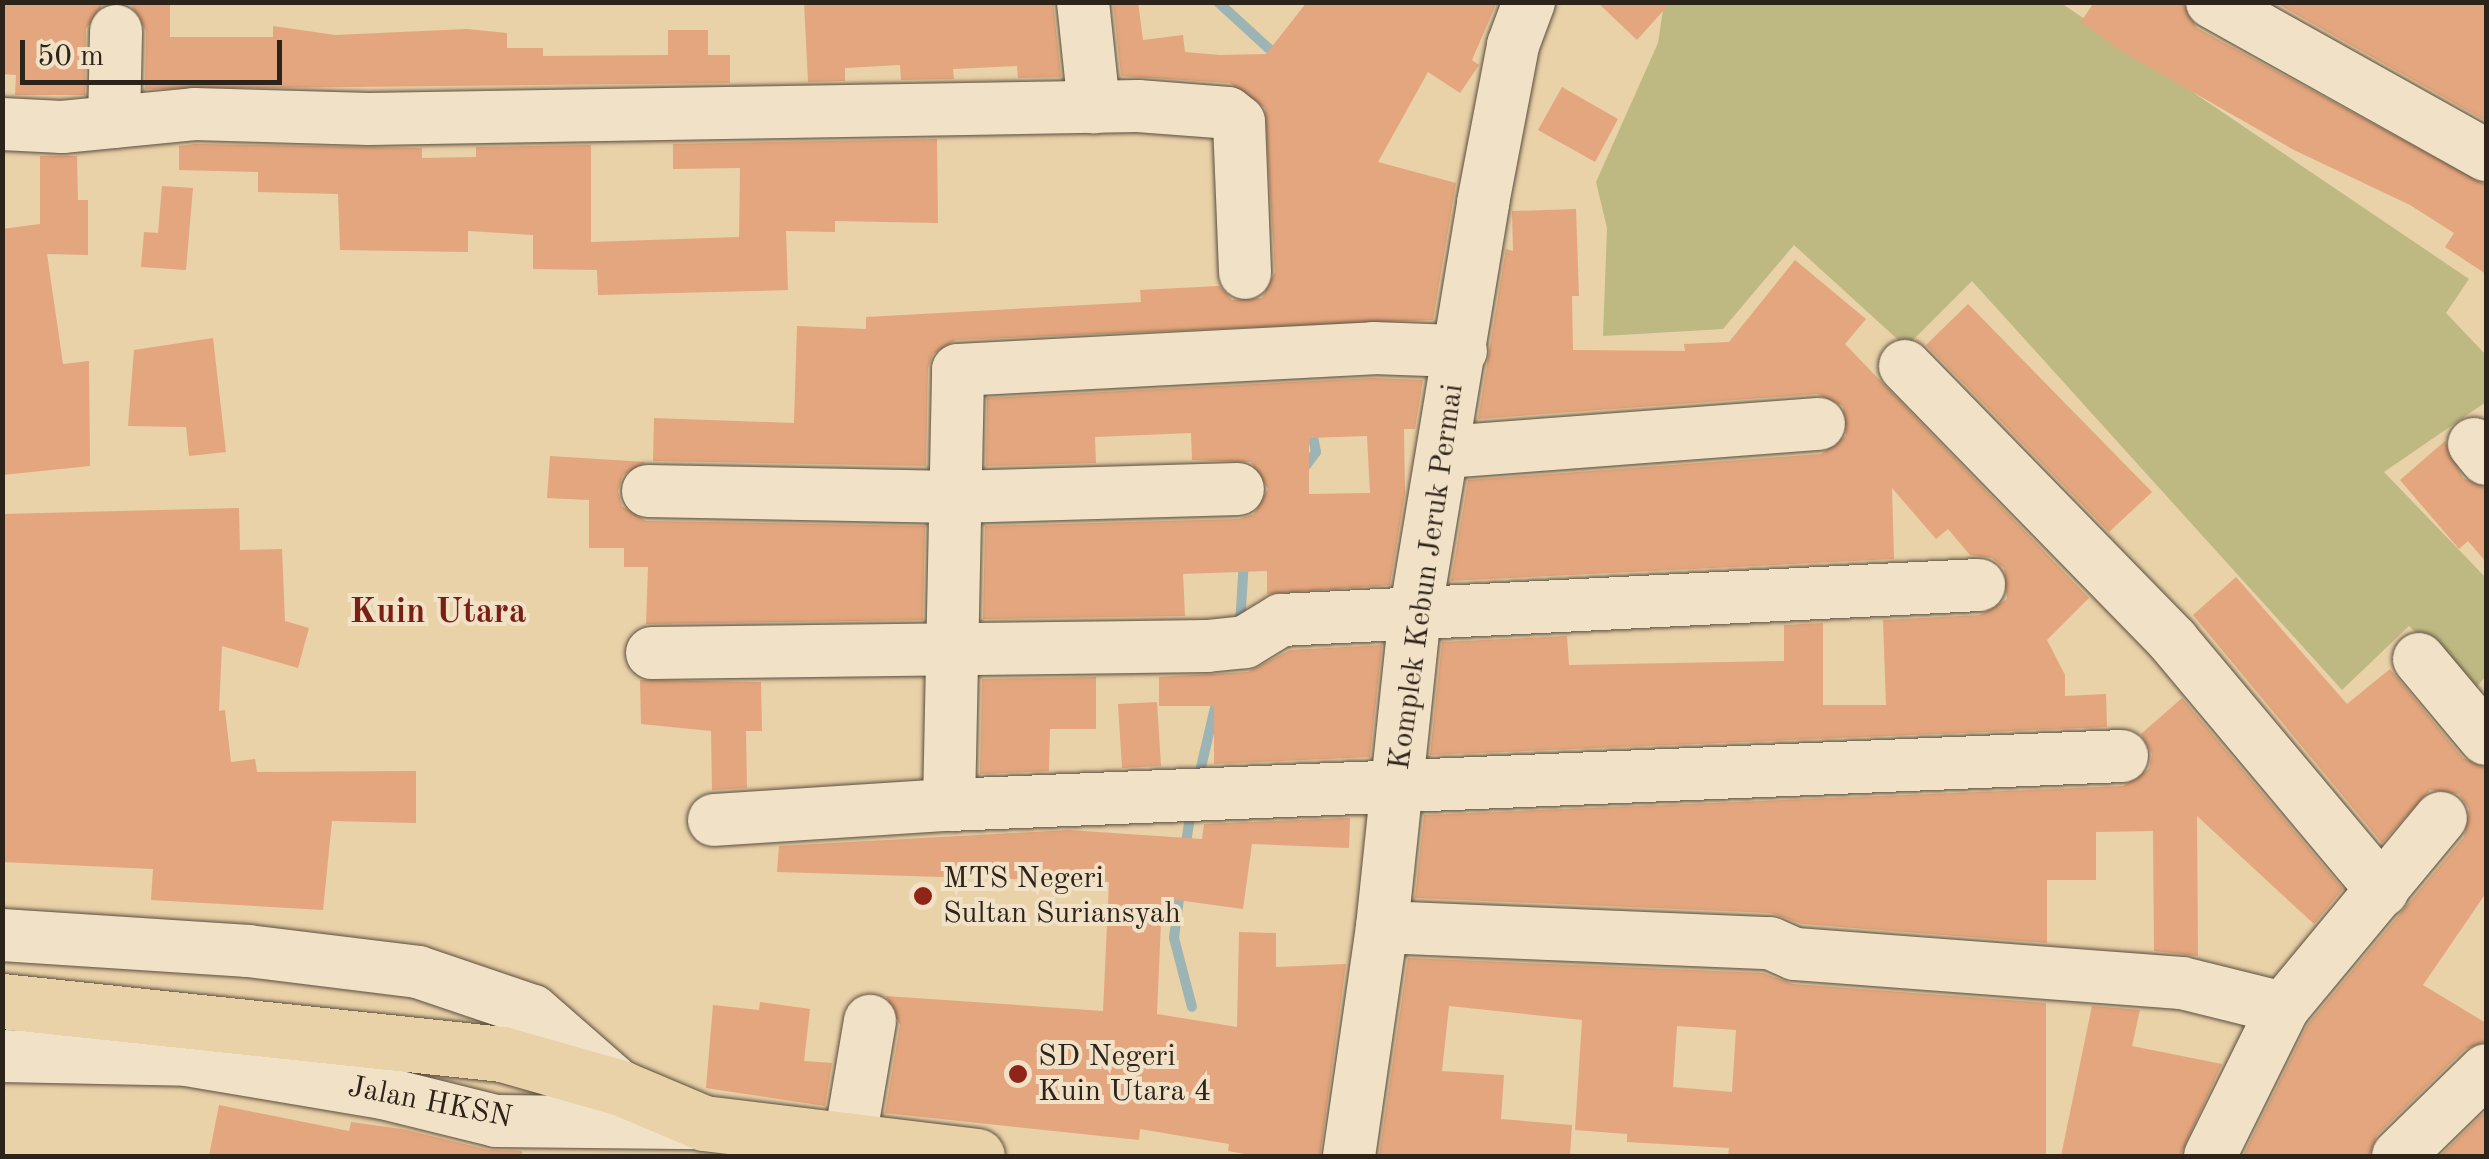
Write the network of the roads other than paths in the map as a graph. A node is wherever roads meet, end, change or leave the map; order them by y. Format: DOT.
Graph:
graph roads {
  1 [pos="1083,2"];
  2 [pos="1530,2"];
  3 [pos="2212,2"];
  4 [pos="116,30"];
  5 [pos="1094,107"];
  6 [pos="114,122"];
  7 [pos="2,124"];
  8 [pos="2486,154"];
  9 [pos="1245,273"];
  10 [pos="1461,351"];
  11 [pos="1905,366"];
  12 [pos="1819,424"];
  13 [pos="1445,452"];
  14 [pos="1238,489"];
  15 [pos="648,491"];
  16 [pos="956,497"];
  17 [pos="1979,584"];
  18 [pos="1416,615"];
  19 [pos="948,652"];
  20 [pos="652,653"];
  21 [pos="2419,660"];
  22 [pos="2486,740"];
  23 [pos="2122,756"];
  24 [pos="1396,788"];
  25 [pos="949,804"];
  26 [pos="2441,818"];
  27 [pos="714,820"];
  28 [pos="2383,891"];
  29 [pos="1382,927"];
  30 [pos="2,935"];
  31 [pos="2,1001"];
  32 [pos="2283,1008"];
  33 [pos="870,1021"];
  34 [pos="2,1056"];
  35 [pos="2486,1070"];
  36 [pos="621,1088"];
  37 [pos="704,1123"];
  38 [pos="493,1139"];
  39 [pos="849,1145"];
  40 [pos="977,1156"];
  41 [pos="1348,1156"];
  42 [pos="2210,1156"];
  43 [pos="2398,1156"];
  1 -- 5 [label="street"];
  2 -- 10 [label="street, Komplek Kebun Jeruk Permai"];
  3 -- 8 [label="street"];
  4 -- 6 [label="street"];
  5 -- 6 [label="street"];
  5 -- 9 [label="street"];
  6 -- 7 [label="street"];
  10 -- 13 [label="street, Komplek Kebun Jeruk Permai"];
  10 -- 16 [label="street"];
  11 -- 28 [label="street"];
  12 -- 13 [label="street"];
  13 -- 18 [label="street, Komplek Kebun Jeruk Permai"];
  14 -- 16 [label="street"];
  15 -- 16 [label="street"];
  16 -- 19 [label="street"];
  17 -- 18 [label="street"];
  18 -- 19 [label="street"];
  18 -- 24 [label="street, Komplek Kebun Jeruk Permai"];
  19 -- 20 [label="street"];
  19 -- 25 [label="street"];
  21 -- 22 [label="street"];
  23 -- 24 [label="street"];
  24 -- 25 [label="street"];
  24 -- 29 [label="street, Komplek Kebun Jeruk Permai"];
  25 -- 27 [label="street"];
  26 -- 28 [label="street"];
  28 -- 32 [label="street"];
  29 -- 32 [label="street"];
  29 -- 41 [label="street, Komplek Kebun Jeruk Permai"];
  30 -- 36 [label="street"];
  31 -- 36 [label="main road"];
  32 -- 42 [label="street"];
  33 -- 39 [label="street"];
  34 -- 38 [label="street, Jalan HKSN"];
  35 -- 43 [label="street"];
  36 -- 37 [label="main road"];
  37 -- 38 [label="street, Jalan HKSN"];
  37 -- 39 [label="main road, Jalan HKSN"];
  39 -- 40 [label="main road, Jalan HKSN"];
}
